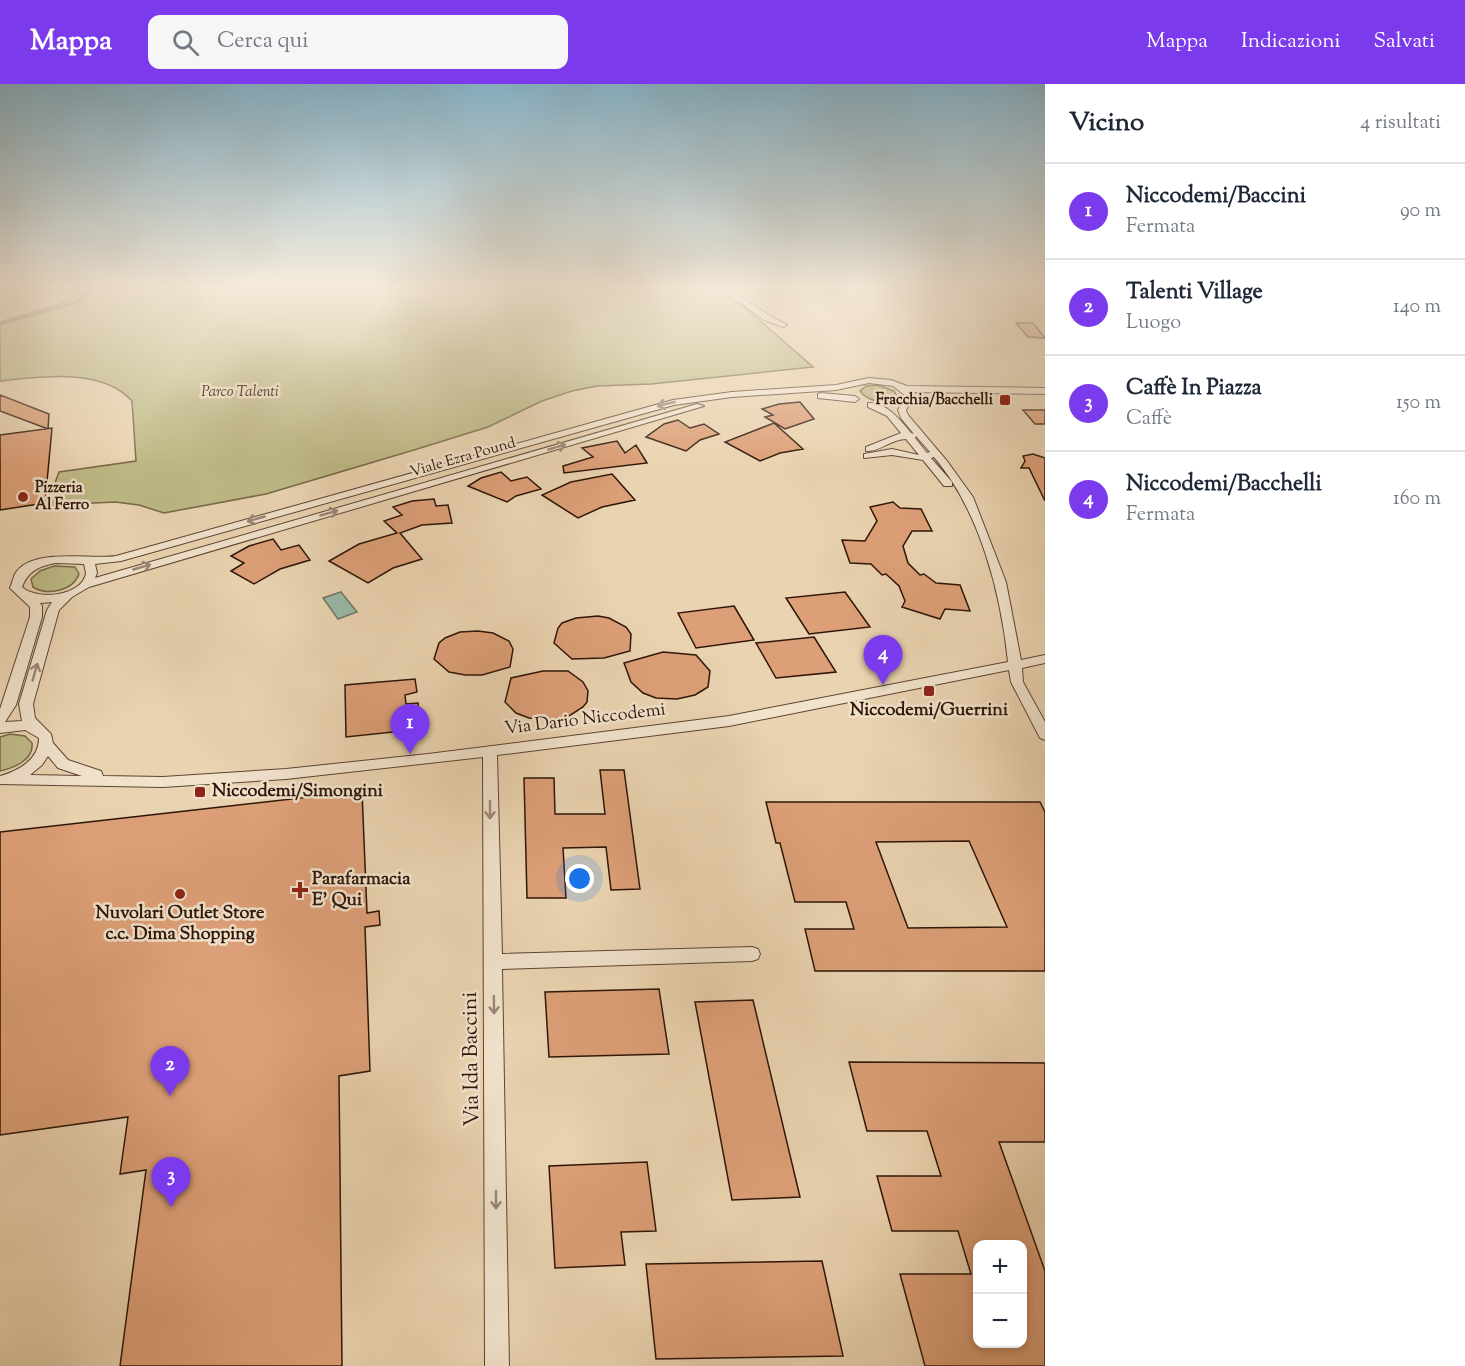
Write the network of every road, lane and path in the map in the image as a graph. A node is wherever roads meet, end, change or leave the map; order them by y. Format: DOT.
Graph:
graph roads {
  1 [pos="849,386"];
  2 [pos="905,389"];
  3 [pos="1045,391"];
  4 [pos="1045,397"];
  5 [pos="855,399"];
  6 [pos="908,400"];
  7 [pos="871,405"];
  8 [pos="908,435"];
  9 [pos="923,438"];
  10 [pos="931,455"];
  11 [pos="443,466"];
  12 [pos="453,476"];
  13 [pos="232,526"];
  14 [pos="239,538"];
  15 [pos="89,563"];
  16 [pos="81,588"];
  17 [pos="29,599"];
  18 [pos="1045,659"];
  19 [pos="1015,665"];
  20 [pos="0,720"];
  21 [pos="34,727"];
  22 [pos="0,728"];
  23 [pos="1045,735"];
  24 [pos="47,745"];
  25 [pos="490,752"];
  26 [pos="2,781"];
  27 [pos="124,781"];
  28 [pos="752,954"];
  29 [pos="494,962"];
  30 [pos="497,1366"];
  1 -- 2 [label="street, Viale Ezra Pound"];
  1 -- 5 [label="street"];
  1 -- 11 [label="street, Viale Ezra Pound, one-way"];
  2 -- 3 [label="street, Viale Ezra Pound"];
  2 -- 6 [label="street"];
  4 -- 6 [label="street"];
  5 -- 7 [label="street, Viale Ezra Pound"];
  12 -- 5 [label="street, Viale Ezra Pound, one-way"];
  6 -- 7 [label="street"];
  6 -- 9 [label="street"];
  7 -- 8 [label="street"];
  8 -- 9 [label="street"];
  8 -- 10 [label="street"];
  8 -- 10 [label="street"];
  9 -- 10 [label="street"];
  10 -- 19 [label="street"];
  11 -- 12 [label="street"];
  11 -- 13 [label="street, Viale Ezra Pound, one-way"];
  14 -- 12 [label="street, Viale Ezra Pound, one-way"];
  13 -- 14 [label="street"];
  13 -- 15 [label="street, Viale Ezra Pound"];
  16 -- 14 [label="street, Viale Ezra Pound, one-way"];
  15 -- 16 [label="street"];
  15 -- 17 [label="street, Viale Ezra Pound"];
  16 -- 17 [label="street, Viale Ezra Pound"];
  21 -- 16 [label="street, one-way"];
  17 -- 20 [label="street"];
  18 -- 19 [label="street, Via Dario Niccodemi"];
  19 -- 23 [label="street"];
  19 -- 25 [label="street, Via Dario Niccodemi"];
  21 -- 22 [label="street"];
  21 -- 24 [label="street, Via Dario Niccodemi"];
  24 -- 26 [label="street"];
  24 -- 27 [label="street, Via Dario Niccodemi"];
  25 -- 27 [label="street, Via Dario Niccodemi"];
  25 -- 29 [label="street, Via Ida Baccini, one-way"];
  26 -- 27 [label="street, Via Dario Niccodemi"];
  28 -- 29 [label="street"];
  29 -- 30 [label="street, Via Ida Baccini, one-way"];
}
